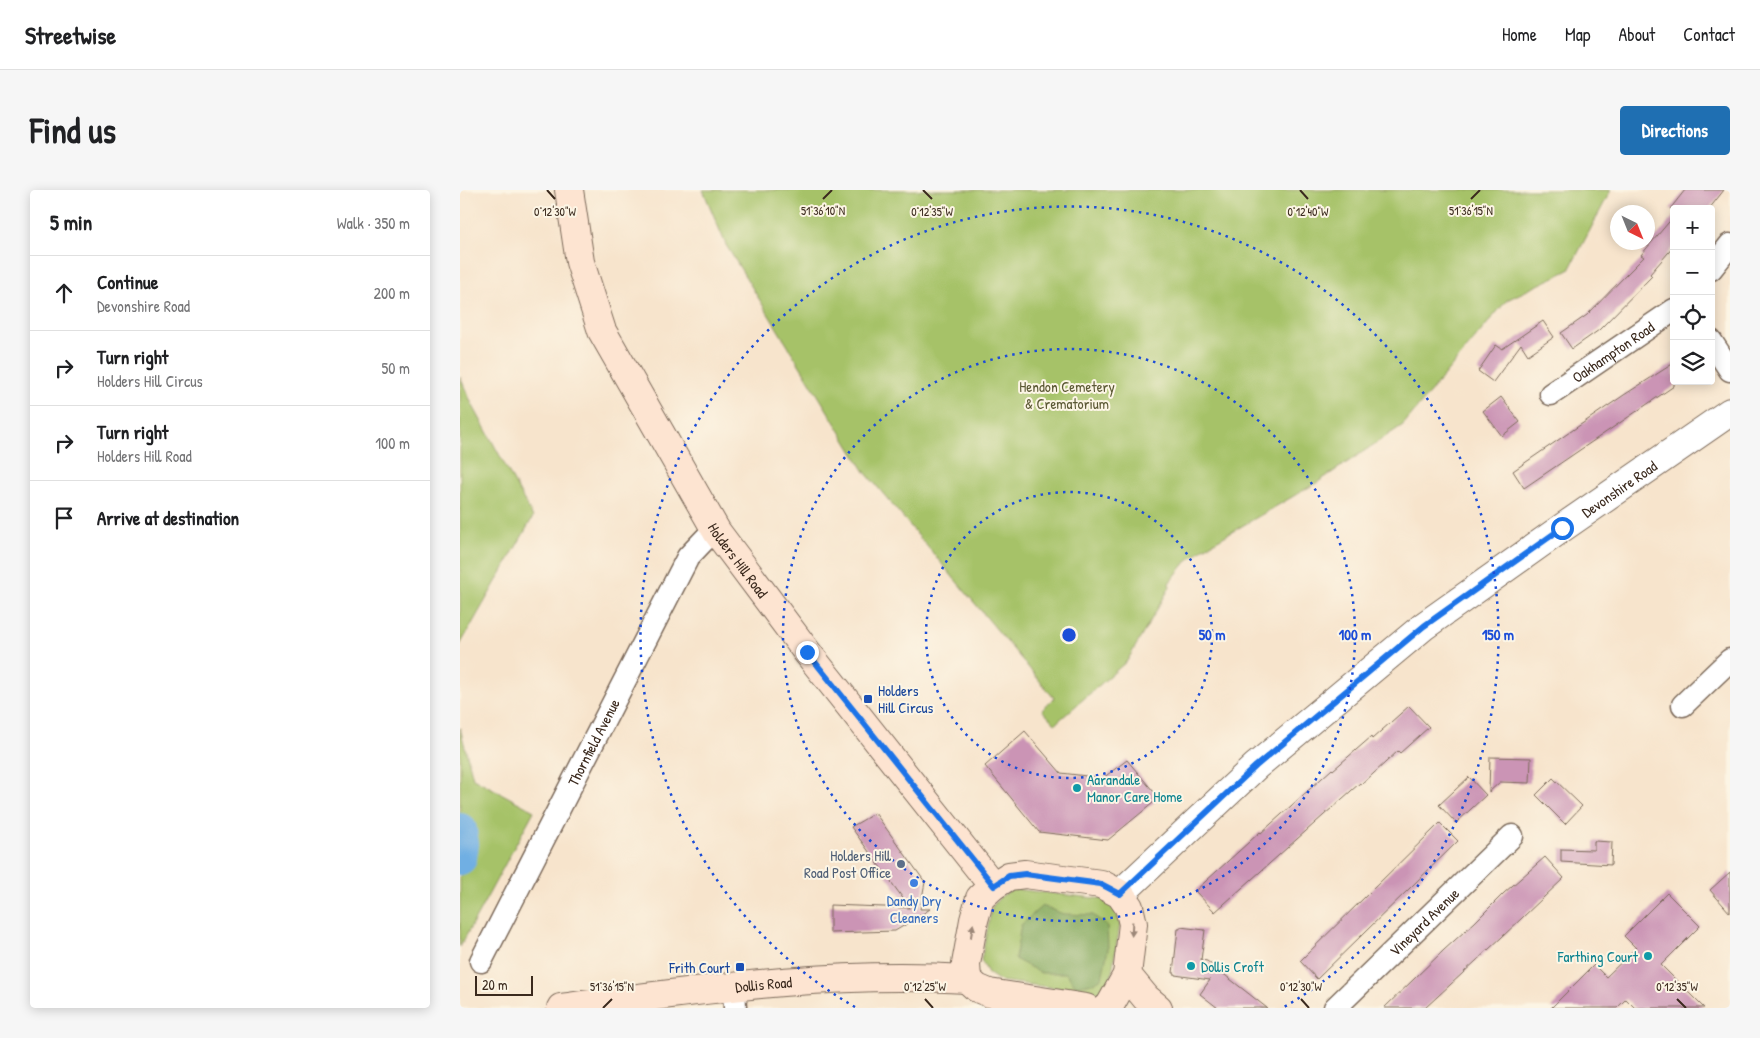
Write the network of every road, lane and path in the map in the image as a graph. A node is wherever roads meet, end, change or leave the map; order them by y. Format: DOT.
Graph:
graph roads {
  1 [pos="569,190"];
  2 [pos="1730,245"];
  3 [pos="1715,264"];
  4 [pos="1670,313"];
  5 [pos="1715,347"];
  6 [pos="1730,370"];
  7 [pos="1551,394"];
  8 [pos="1730,412"];
  9 [pos="717,532"];
  10 [pos="1730,660"];
  11 [pos="1683,705"];
  12 [pos="1512,836"];
  13 [pos="994,886"];
  14 [pos="1120,894"];
  15 [pos="481,961"];
  16 [pos="1127,975"];
  17 [pos="968,979"];
  18 [pos="734,997"];
  19 [pos="561,1008"];
  20 [pos="1104,1008"];
  21 [pos="1158,1008"];
  22 [pos="1335,1008"];
  1 -- 9 [label="main road, Holders Hill Road"];
  2 -- 3 [label="street"];
  4 -- 7 [label="street, Oakhampton Road"];
  5 -- 6 [label="street"];
  8 -- 14 [label="street, Devonshire Road"];
  9 -- 13 [label="main road, Holders Hill Road"];
  9 -- 15 [label="street, Thornfield Avenue"];
  10 -- 11 [label="street"];
  12 -- 22 [label="street, Vineyard Avenue"];
  13 -- 14 [label="main road"];
  17 -- 13 [label="main road, one-way"];
  14 -- 16 [label="main road, one-way"];
  16 -- 20 [label="main road"];
  16 -- 21 [label="main road"];
  17 -- 18 [label="main road, Dollis Road"];
  17 -- 20 [label="main road"];
  18 -- 19 [label="main road, Dollis Road"];
}
